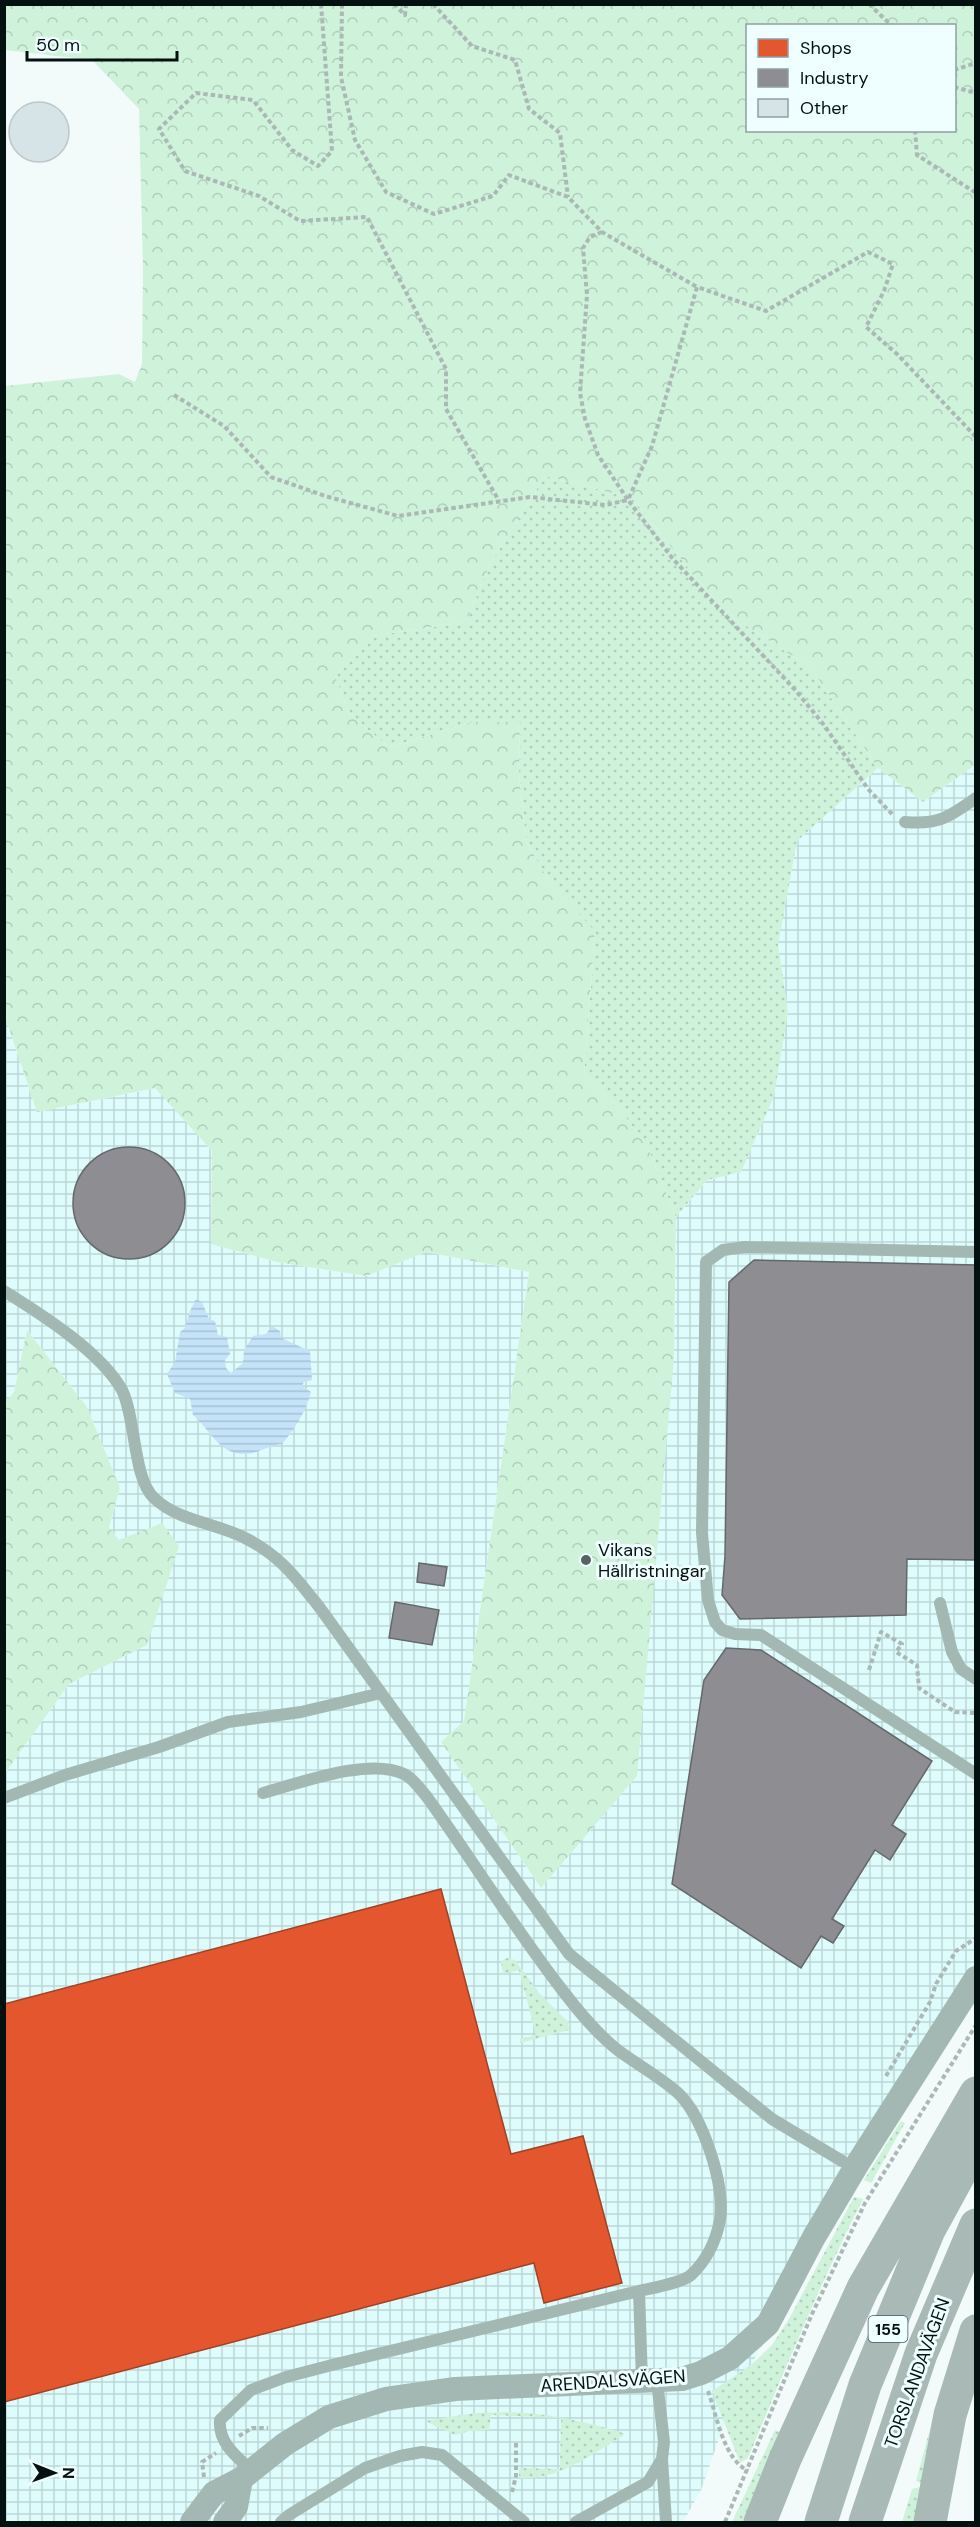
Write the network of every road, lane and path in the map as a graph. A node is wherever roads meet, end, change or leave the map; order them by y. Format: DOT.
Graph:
graph roads {
  1 [pos="321,4"];
  2 [pos="342,4"];
  3 [pos="394,4"];
  4 [pos="406,4"];
  5 [pos="433,4"];
  6 [pos="869,4"];
  7 [pos="890,24"];
  8 [pos="975,63"];
  9 [pos="956,69"];
  10 [pos="956,88"];
  11 [pos="975,93"];
  12 [pos="915,132"];
  13 [pos="975,193"];
  14 [pos="568,197"];
  15 [pos="602,232"];
  16 [pos="697,287"];
  17 [pos="174,395"];
  18 [pos="975,437"];
  19 [pos="628,500"];
  20 [pos="500,501"];
  21 [pos="975,798"];
  22 [pos="905,822"];
  23 [pos="975,1252"];
  24 [pos="4,1291"];
  25 [pos="940,1603"];
  26 [pos="869,1670"];
  27 [pos="975,1678"];
  28 [pos="381,1693"];
  29 [pos="975,1713"];
  30 [pos="975,1774"];
  31 [pos="263,1793"];
  32 [pos="4,1798"];
  33 [pos="975,1978"];
  34 [pos="975,2025"];
  35 [pos="975,2093"];
  36 [pos="975,2144"];
  37 [pos="842,2161"];
  38 [pos="975,2225"];
  39 [pos="639,2291"];
  40 [pos="975,2331"];
  41 [pos="701,2373"];
  42 [pos="650,2381"];
  43 [pos="516,2442"];
  44 [pos="662,2459"];
  45 [pos="747,2471"];
  46 [pos="246,2476"];
  47 [pos="508,2510"];
  48 [pos="192,2523"];
  49 [pos="225,2523"];
  50 [pos="281,2523"];
  51 [pos="524,2523"];
  52 [pos="576,2523"];
  53 [pos="666,2523"];
  54 [pos="725,2523"];
  55 [pos="760,2523"];
  56 [pos="821,2523"];
  57 [pos="865,2523"];
  58 [pos="930,2523"];
  1 -- 20 [label="path"];
  2 -- 14 [label="path"];
  3 -- 4 [label="path"];
  5 -- 14 [label="path"];
  6 -- 7 [label="path"];
  8 -- 9 [label="path"];
  10 -- 11 [label="path"];
  12 -- 13 [label="path"];
  14 -- 15 [label="path"];
  15 -- 16 [label="path"];
  15 -- 19 [label="path"];
  16 -- 18 [label="path"];
  16 -- 19 [label="path"];
  17 -- 20 [label="path"];
  19 -- 20 [label="path"];
  19 -- 22 [label="path"];
  21 -- 22 [label="lane"];
  23 -- 30 [label="lane"];
  24 -- 28 [label="lane"];
  25 -- 27 [label="lane"];
  26 -- 29 [label="path"];
  28 -- 32 [label="lane"];
  28 -- 37 [label="lane"];
  31 -- 39 [label="lane"];
  33 -- 41 [label="street, ARENDALSVÄGEN"];
  34 -- 45 [label="path"];
  35 -- 55 [label="main road"];
  36 -- 56 [label="main road, 155"];
  38 -- 57 [label="main road, TORSLANDAVÄGEN / 155"];
  39 -- 42 [label="lane"];
  39 -- 46 [label="lane"];
  40 -- 58 [label="main road"];
  41 -- 42 [label="street, ARENDALSVÄGEN"];
  41 -- 45 [label="path"];
  42 -- 44 [label="lane"];
  42 -- 46 [label="street, ARENDALSVÄGEN"];
  43 -- 47 [label="path"];
  44 -- 52 [label="lane"];
  44 -- 53 [label="lane"];
  45 -- 54 [label="path"];
  46 -- 48 [label="street, ARENDALSVÄGEN"];
  46 -- 49 [label="street"];
  47 -- 50 [label="lane"];
  47 -- 51 [label="lane"];
}
